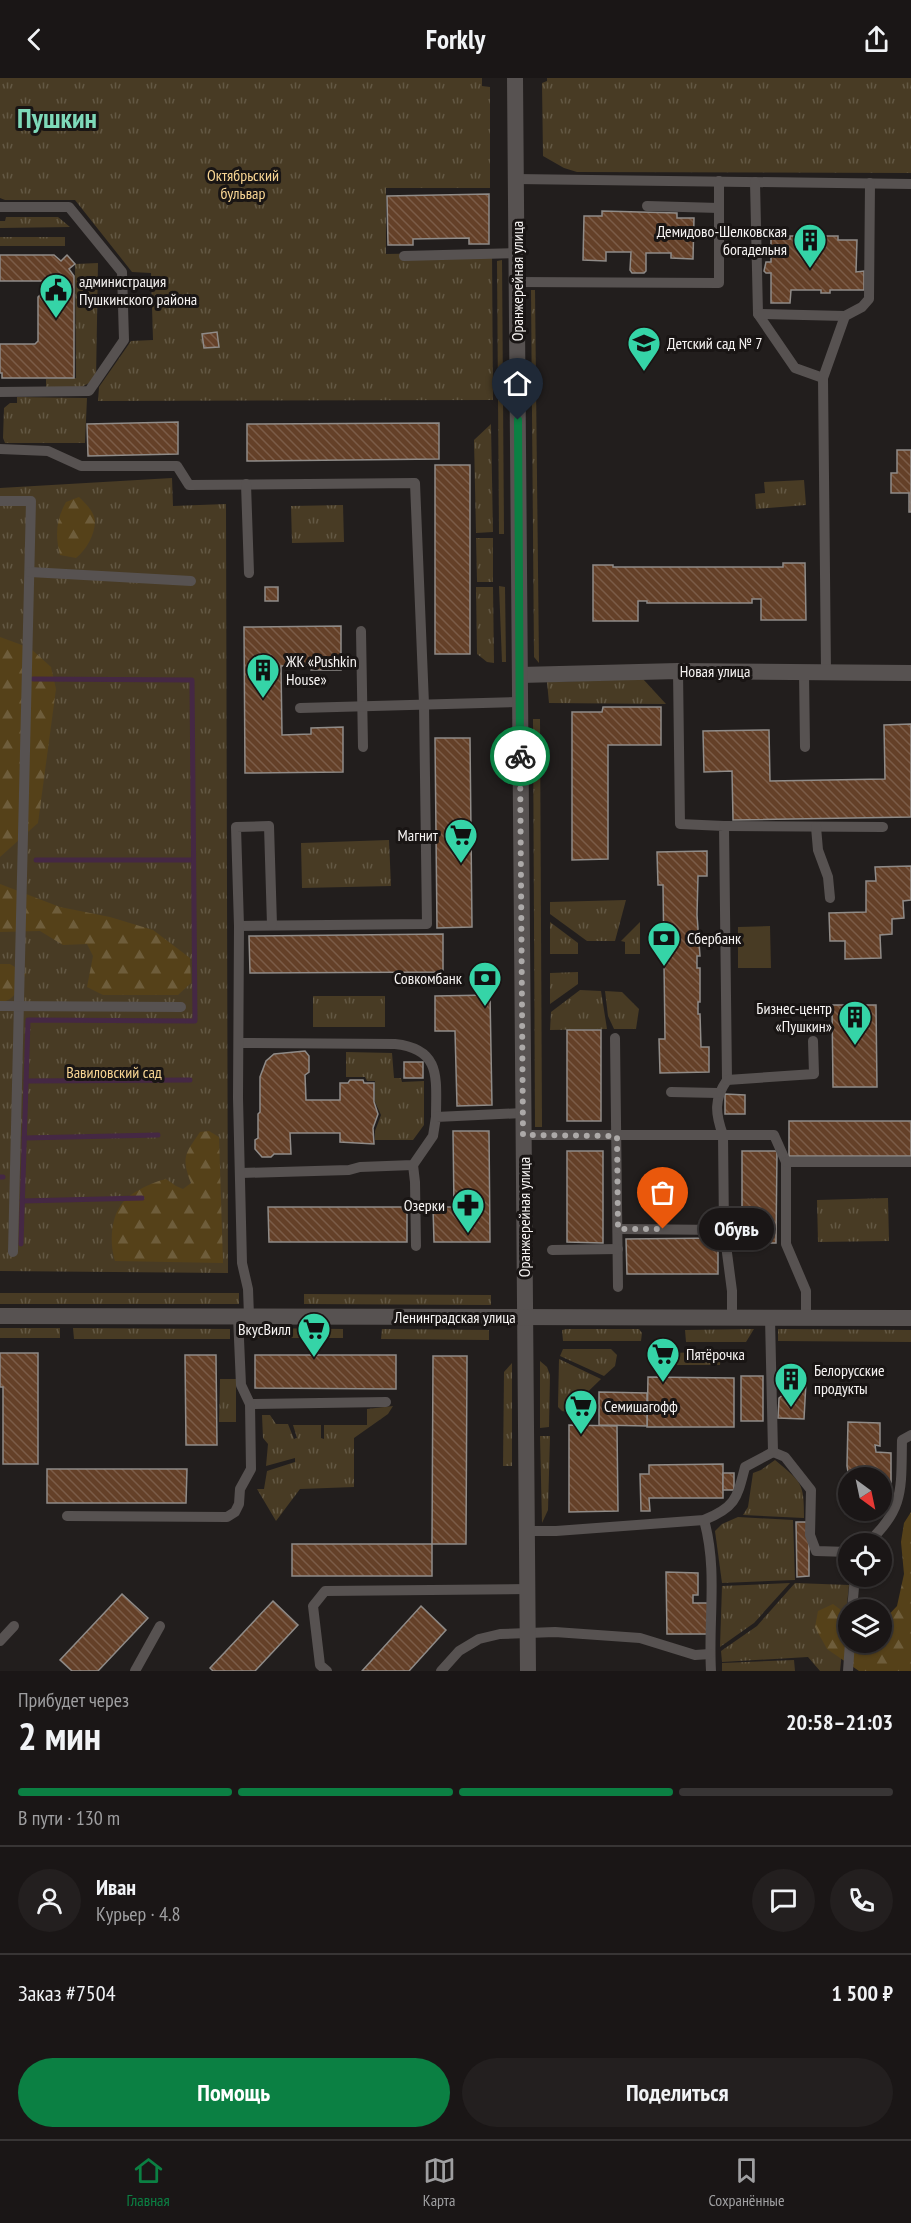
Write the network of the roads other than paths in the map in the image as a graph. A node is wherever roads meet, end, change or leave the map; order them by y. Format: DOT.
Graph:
graph roads {
  1 [pos="515,78"];
  2 [pos="516,179"];
  3 [pos="719,181"];
  4 [pos="755,182"];
  5 [pos="870,183"];
  6 [pos="911,183"];
  7 [pos="0,207"];
  8 [pos="647,207"];
  9 [pos="719,208"];
  10 [pos="516,253"];
  11 [pos="404,256"];
  12 [pos="517,282"];
  13 [pos="758,314"];
  14 [pos="845,315"];
  15 [pos="823,378"];
  16 [pos="0,392"];
  17 [pos="0,448"];
  18 [pos="246,484"];
  19 [pos="0,501"];
  20 [pos="30,572"];
  21 [pos="249,573"];
  22 [pos="191,581"];
  23 [pos="361,631"];
  24 [pos="678,671"];
  25 [pos="804,672"];
  26 [pos="826,672"];
  27 [pos="911,673"];
  28 [pos="520,675"];
  29 [pos="520,702"];
  30 [pos="424,704"];
  31 [pos="362,706"];
  32 [pos="300,708"];
  33 [pos="363,747"];
  34 [pos="805,747"];
  35 [pos="724,826"];
  36 [pos="883,826"];
  37 [pos="816,827"];
  38 [pos="830,898"];
  39 [pos="272,925"];
  40 [pos="239,926"];
  41 [pos="0,1006"];
  42 [pos="21,1007"];
  43 [pos="181,1007"];
  44 [pos="615,1038"];
  45 [pos="813,1041"];
  46 [pos="240,1043"];
  47 [pos="727,1080"];
  48 [pos="671,1092"];
  49 [pos="718,1093"];
  50 [pos="523,1113"];
  51 [pos="436,1117"];
  52 [pos="523,1135"];
  53 [pos="723,1135"];
  54 [pos="617,1136"];
  55 [pos="786,1162"];
  56 [pos="911,1162"];
  57 [pos="412,1165"];
  58 [pos="242,1173"];
  59 [pos="618,1229"];
  60 [pos="724,1230"];
  61 [pos="416,1246"];
  62 [pos="618,1249"];
  63 [pos="552,1250"];
  64 [pos="14,1252"];
  65 [pos="618,1287"];
  66 [pos="0,1316"];
  67 [pos="244,1316"];
  68 [pos="525,1317"];
  69 [pos="732,1318"];
  70 [pos="771,1318"];
  71 [pos="806,1318"];
  72 [pos="911,1318"];
  73 [pos="386,1402"];
  74 [pos="250,1404"];
  75 [pos="911,1435"];
  76 [pos="774,1452"];
  77 [pos="67,1516"];
  78 [pos="704,1520"];
  79 [pos="527,1531"];
  80 [pos="876,1533"];
  81 [pos="838,1552"];
  82 [pos="528,1589"];
  83 [pos="14,1626"];
  84 [pos="160,1626"];
  85 [pos="528,1633"];
  86 [pos="0,1641"];
  87 [pos="849,1653"];
  88 [pos="710,1654"];
  89 [pos="321,1669"];
  90 [pos="135,1671"];
  91 [pos="441,1671"];
  92 [pos="528,1671"];
  93 [pos="711,1671"];
  94 [pos="848,1671"];
  1 -- 2 [label="street, Оранжерейная улица"];
  2 -- 3 [label="lane"];
  2 -- 10 [label="street, Оранжерейная улица"];
  3 -- 4 [label="lane"];
  3 -- 9 [label="lane"];
  4 -- 5 [label="lane"];
  4 -- 13 [label="lane"];
  5 -- 6 [label="lane"];
  5 -- 14 [label="lane"];
  7 -- 16 [label="lane"];
  8 -- 9 [label="lane"];
  9 -- 12 [label="lane"];
  10 -- 11 [label="lane"];
  10 -- 12 [label="street, Оранжерейная улица"];
  12 -- 28 [label="street, Оранжерейная улица"];
  13 -- 14 [label="lane"];
  13 -- 15 [label="lane"];
  14 -- 15 [label="lane"];
  15 -- 26 [label="lane"];
  17 -- 18 [label="lane"];
  18 -- 21 [label="lane"];
  18 -- 30 [label="lane"];
  19 -- 20 [label="lane"];
  20 -- 22 [label="lane"];
  20 -- 42 [label="lane"];
  23 -- 31 [label="lane"];
  24 -- 25 [label="street, Новая улица"];
  24 -- 28 [label="street, Новая улица"];
  24 -- 35 [label="lane"];
  25 -- 26 [label="street, Новая улица"];
  25 -- 34 [label="lane"];
  26 -- 27 [label="street, Новая улица"];
  28 -- 29 [label="street, Оранжерейная улица"];
  29 -- 30 [label="lane"];
  29 -- 50 [label="street, Оранжерейная улица"];
  30 -- 31 [label="lane"];
  30 -- 39 [label="lane"];
  31 -- 32 [label="lane"];
  31 -- 33 [label="lane"];
  35 -- 37 [label="lane"];
  35 -- 47 [label="lane"];
  36 -- 37 [label="lane"];
  37 -- 38 [label="lane"];
  39 -- 40 [label="lane"];
  39 -- 40 [label="lane"];
  40 -- 46 [label="lane"];
  41 -- 42 [label="lane"];
  42 -- 43 [label="lane"];
  42 -- 64 [label="lane"];
  44 -- 54 [label="lane"];
  45 -- 47 [label="lane"];
  46 -- 51 [label="lane"];
  46 -- 58 [label="lane"];
  47 -- 49 [label="lane"];
  48 -- 49 [label="lane"];
  49 -- 53 [label="lane"];
  50 -- 51 [label="lane"];
  50 -- 52 [label="street, Оранжерейная улица"];
  51 -- 57 [label="lane"];
  52 -- 54 [label="lane"];
  52 -- 68 [label="street, Оранжерейная улица"];
  53 -- 54 [label="lane"];
  53 -- 55 [label="lane"];
  53 -- 60 [label="lane"];
  54 -- 59 [label="lane"];
  55 -- 56 [label="lane"];
  55 -- 71 [label="lane"];
  57 -- 58 [label="lane"];
  57 -- 61 [label="lane"];
  58 -- 67 [label="lane"];
  59 -- 60 [label="lane"];
  59 -- 62 [label="lane"];
  60 -- 69 [label="lane"];
  62 -- 63 [label="lane"];
  62 -- 65 [label="lane"];
  66 -- 67 [label="street, Ленинградская улица"];
  67 -- 68 [label="street, Ленинградская улица"];
  67 -- 74 [label="lane"];
  68 -- 69 [label="street, Ленинградская улица"];
  68 -- 79 [label="street, Оранжерейная улица"];
  69 -- 70 [label="street, Ленинградская улица"];
  70 -- 71 [label="street, Ленинградская улица"];
  70 -- 76 [label="lane"];
  71 -- 72 [label="street, Ленинградская улица"];
  73 -- 74 [label="lane"];
  74 -- 77 [label="lane"];
  75 -- 80 [label="lane"];
  76 -- 78 [label="lane"];
  76 -- 81 [label="lane"];
  78 -- 79 [label="lane"];
  78 -- 88 [label="lane"];
  79 -- 82 [label="street, Оранжерейная улица"];
  82 -- 85 [label="street, Оранжерейная улица"];
  82 -- 89 [label="lane"];
  83 -- 86 [label="lane"];
  84 -- 90 [label="lane"];
  85 -- 88 [label="lane"];
  85 -- 91 [label="lane"];
  85 -- 92 [label="street, Оранжерейная улица"];
  87 -- 94 [label="lane"];
  88 -- 93 [label="lane"];
}
